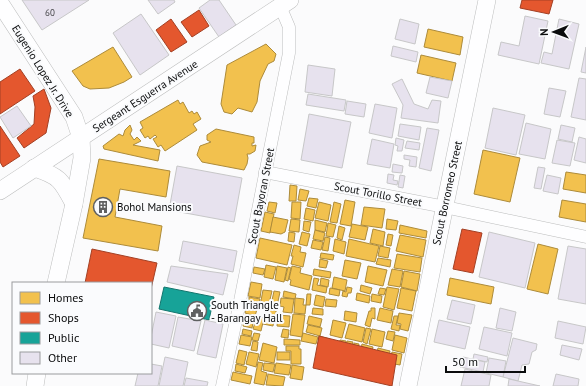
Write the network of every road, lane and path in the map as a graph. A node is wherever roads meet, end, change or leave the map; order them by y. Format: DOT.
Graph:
graph roads {
  1 [pos="487,0"];
  2 [pos="0,3"];
  3 [pos="285,3"];
  4 [pos="80,138"];
  5 [pos="34,168"];
  6 [pos="265,172"];
  7 [pos="0,191"];
  8 [pos="74,204"];
  9 [pos="445,207"];
  10 [pos="586,237"];
  11 [pos="56,282"];
  12 [pos="37,374"];
  13 [pos="34,386"];
  14 [pos="222,386"];
  15 [pos="408,386"];
  1 -- 9 [label="street, Scout Borromeo Street"];
  2 -- 4 [label="street, Eugenio Lopez Jr. Drive"];
  3 -- 4 [label="street, Sergeant Esguerra Avenue"];
  3 -- 6 [label="street, Scout Bayoran Street"];
  4 -- 5 [label="street, Sergeant Esguerra Avenue"];
  4 -- 8 [label="street, Eugenio Lopez Jr. Drive"];
  5 -- 7 [label="street, Sergeant Esguerra Avenue"];
  5 -- 8 [label="street"];
  6 -- 9 [label="street, Scout Torillo Street"];
  6 -- 14 [label="street, Scout Bayoran Street"];
  8 -- 11 [label="street, Eugenio Lopez Jr. Drive"];
  9 -- 10 [label="street, Scout Torillo Street"];
  9 -- 15 [label="street, Scout Borromeo Street"];
  12 -- 13 [label="street"];
}
